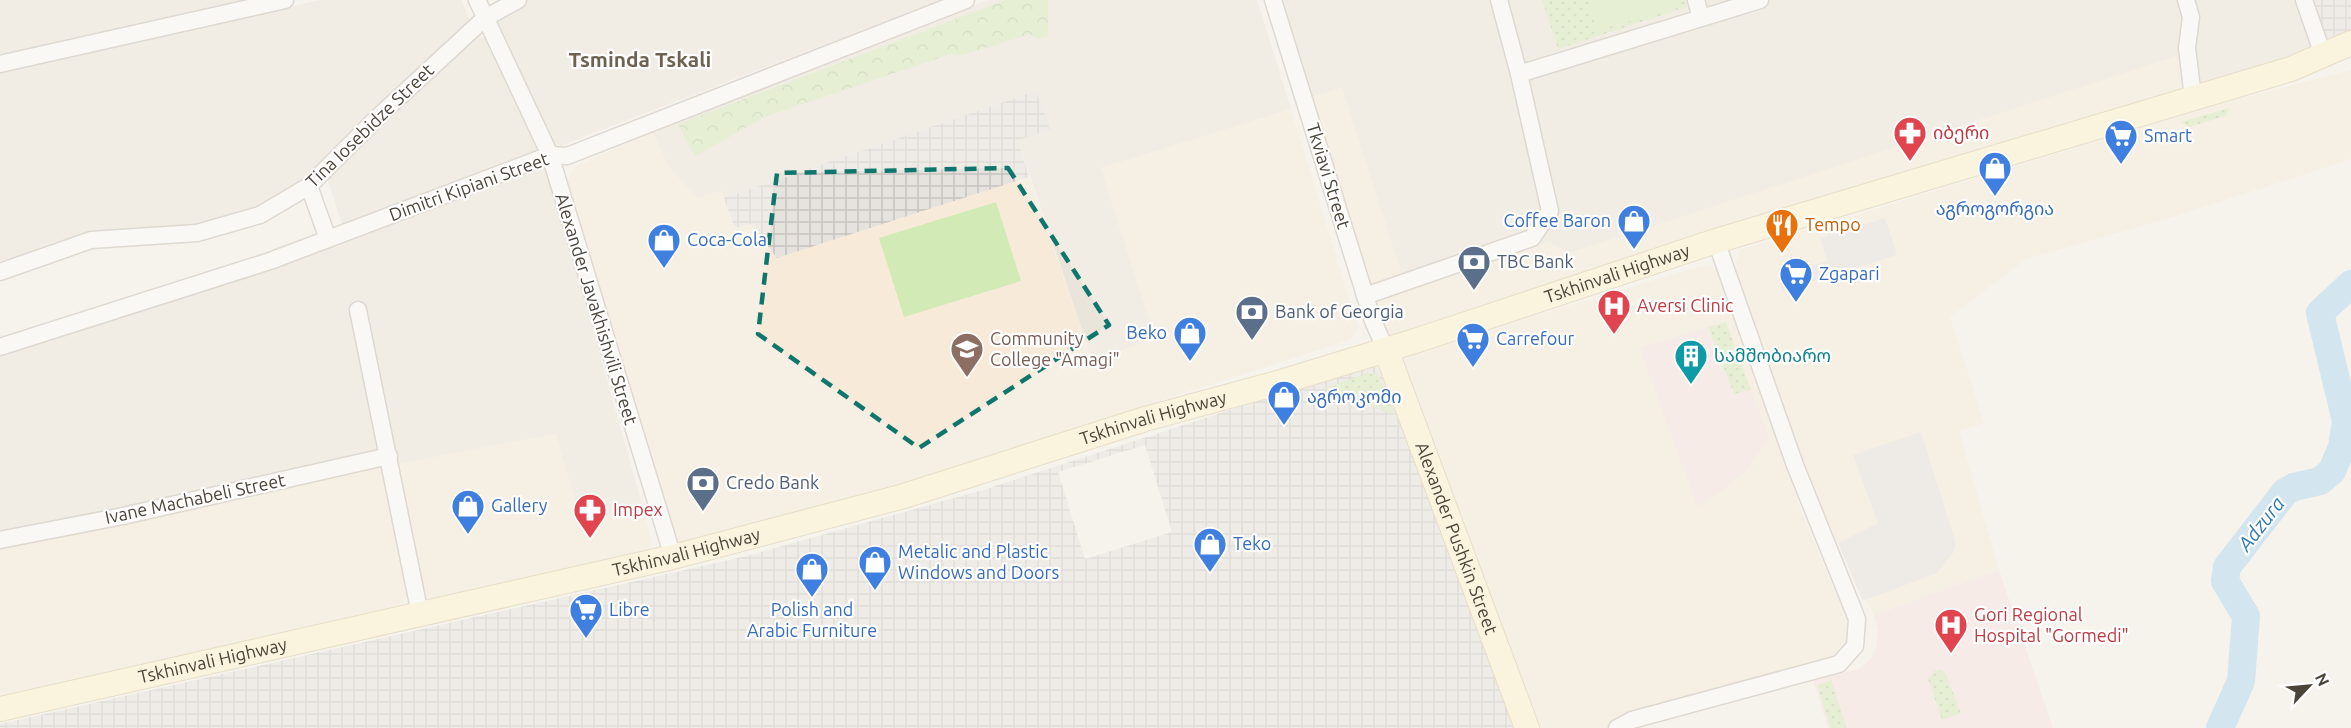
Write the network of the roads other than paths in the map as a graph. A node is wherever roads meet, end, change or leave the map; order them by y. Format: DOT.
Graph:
graph roads {
  1 [pos="285,0"];
  2 [pos="477,0"];
  3 [pos="519,0"];
  4 [pos="966,0"];
  5 [pos="1273,0"];
  6 [pos="1499,0"];
  7 [pos="1696,0"];
  8 [pos="1760,0"];
  9 [pos="2186,0"];
  10 [pos="2304,0"];
  11 [pos="485,18"];
  12 [pos="1701,18"];
  13 [pos="2351,43"];
  14 [pos="2323,55"];
  15 [pos="2351,60"];
  16 [pos="0,64"];
  17 [pos="2291,69"];
  18 [pos="1519,75"];
  19 [pos="2193,98"];
  20 [pos="550,155"];
  21 [pos="309,186"];
  22 [pos="328,239"];
  23 [pos="1716,241"];
  24 [pos="0,272"];
  25 [pos="1365,296"];
  26 [pos="358,310"];
  27 [pos="0,347"];
  28 [pos="1386,350"];
  29 [pos="389,456"];
  30 [pos="0,540"];
  31 [pos="673,557"];
  32 [pos="420,614"];
  33 [pos="0,709"];
  34 [pos="1527,728"];
  35 [pos="1617,728"];
  1 -- 16 [label="street"];
  2 -- 11 [label="street, Alexander Javakhishvili Street"];
  3 -- 11 [label="street, Tina Iosebidze Street"];
  4 -- 20 [label="street, Dimitri Kipiani Street"];
  5 -- 25 [label="street, Tkviavi Street"];
  6 -- 18 [label="street"];
  7 -- 12 [label="street"];
  8 -- 12 [label="street"];
  9 -- 19 [label="street"];
  10 -- 14 [label="street"];
  11 -- 20 [label="street, Alexander Javakhishvili Street"];
  11 -- 21 [label="street, Tina Iosebidze Street"];
  12 -- 18 [label="street"];
  13 -- 14 [label="main road, Tskhinvali Highway"];
  14 -- 17 [label="main road, Tskhinvali Highway"];
  15 -- 17 [label="main road, Tskhinvali Highway"];
  17 -- 19 [label="main road, Tskhinvali Highway"];
  18 -- 25 [label="street"];
  19 -- 23 [label="main road, Tskhinvali Highway"];
  20 -- 22 [label="street, Dimitri Kipiani Street"];
  20 -- 31 [label="street, Alexander Javakhishvili Street"];
  21 -- 22 [label="street"];
  21 -- 24 [label="street, Tina Iosebidze Street"];
  22 -- 27 [label="street, Dimitri Kipiani Street"];
  23 -- 28 [label="main road, Tskhinvali Highway"];
  23 -- 35 [label="street"];
  25 -- 28 [label="street, Tkviavi Street"];
  26 -- 29 [label="street"];
  28 -- 31 [label="main road, Tskhinvali Highway"];
  28 -- 34 [label="main road, Alexander Pushkin Street"];
  29 -- 30 [label="street, Ivane Machabeli Street"];
  29 -- 32 [label="street"];
  31 -- 32 [label="main road, Tskhinvali Highway"];
  32 -- 33 [label="main road, Tskhinvali Highway"];
}
